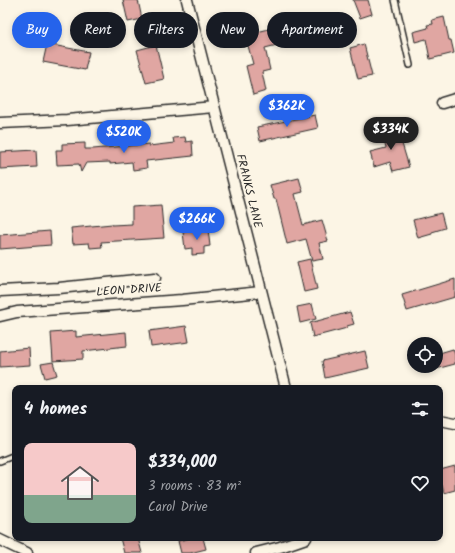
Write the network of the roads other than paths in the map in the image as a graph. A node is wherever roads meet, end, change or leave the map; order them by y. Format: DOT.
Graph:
graph roads {
  1 [pos="187,0"];
  2 [pos="395,0"];
  3 [pos="410,65"];
  4 [pos="455,99"];
  5 [pos="442,103"];
  6 [pos="214,107"];
  7 [pos="0,123"];
  8 [pos="155,278"];
  9 [pos="0,291"];
  10 [pos="261,292"];
  11 [pos="0,316"];
  12 [pos="285,385"];
  13 [pos="443,421"];
  14 [pos="455,423"];
  15 [pos="12,456"];
  16 [pos="0,461"];
  17 [pos="0,540"];
  18 [pos="287,541"];
  19 [pos="297,541"];
  20 [pos="280,547"];
  21 [pos="27,553"];
  22 [pos="259,553"];
  1 -- 6 [label="street, FRANKS LANE"];
  2 -- 3 [label="lane"];
  4 -- 5 [label="street"];
  6 -- 7 [label="street"];
  6 -- 10 [label="street, FRANKS LANE"];
  8 -- 9 [label="street"];
  10 -- 11 [label="street, LEON DRIVE"];
  10 -- 12 [label="street, FRANKS LANE"];
  13 -- 14 [label="street"];
  15 -- 16 [label="lane"];
  17 -- 21 [label="street"];
  18 -- 20 [label="street"];
  19 -- 20 [label="street"];
  20 -- 22 [label="street"];
}
